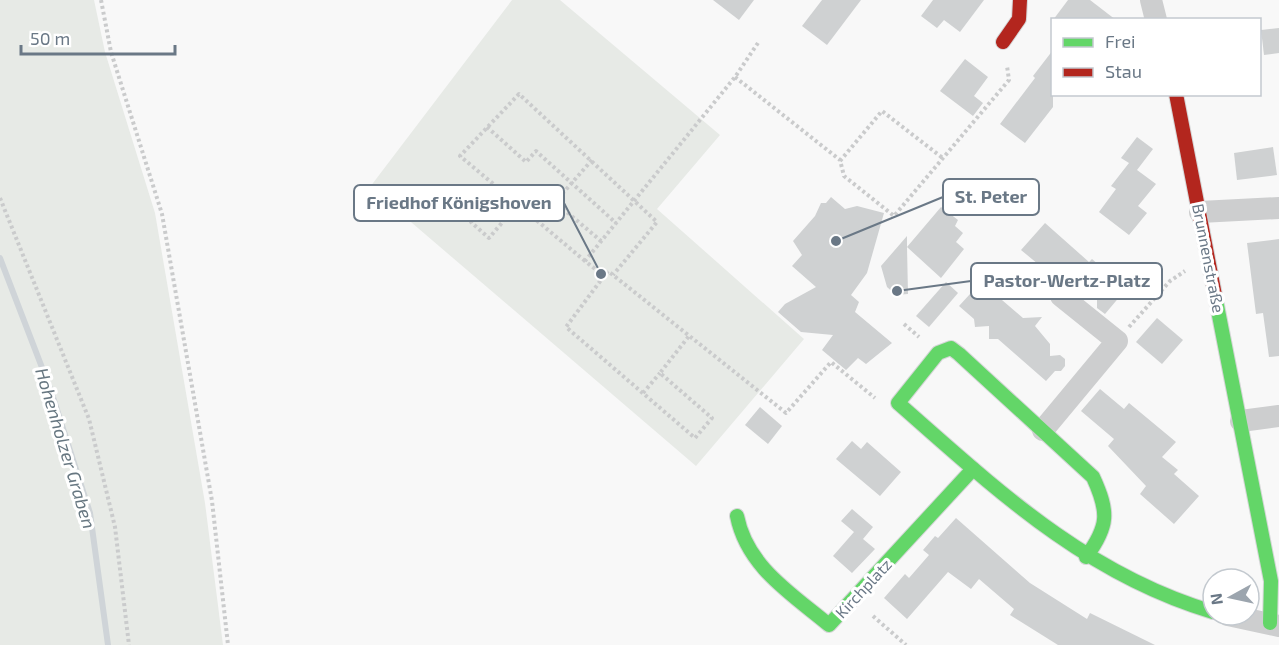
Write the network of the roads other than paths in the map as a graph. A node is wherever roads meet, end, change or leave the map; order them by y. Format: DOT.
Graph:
graph roads {
  1 [pos="1020,0"];
  2 [pos="1151,0"];
  3 [pos="1156,18"];
  4 [pos="1003,42"];
  5 [pos="1176,96"];
  6 [pos="1279,208"];
  7 [pos="1200,212"];
  8 [pos="1061,296"];
  9 [pos="1279,416"];
  10 [pos="1241,421"];
  11 [pos="1043,430"];
  12 [pos="973,469"];
  13 [pos="737,516"];
  14 [pos="1086,557"];
  15 [pos="1201,610"];
  16 [pos="1274,625"];
  1 -- 4 [label="street"];
  2 -- 3 [label="street"];
  5 -- 7 [label="street, Brunnenstraße"];
  6 -- 7 [label="street"];
  7 -- 10 [label="street, Brunnenstraße"];
  8 -- 11 [label="street"];
  9 -- 10 [label="street"];
  10 -- 16 [label="street, Brunnenstraße"];
  11 -- 12 [label="street"];
  11 -- 14 [label="street"];
  12 -- 13 [label="street, Kirchplatz"];
  12 -- 14 [label="street"];
  14 -- 15 [label="street"];
}
